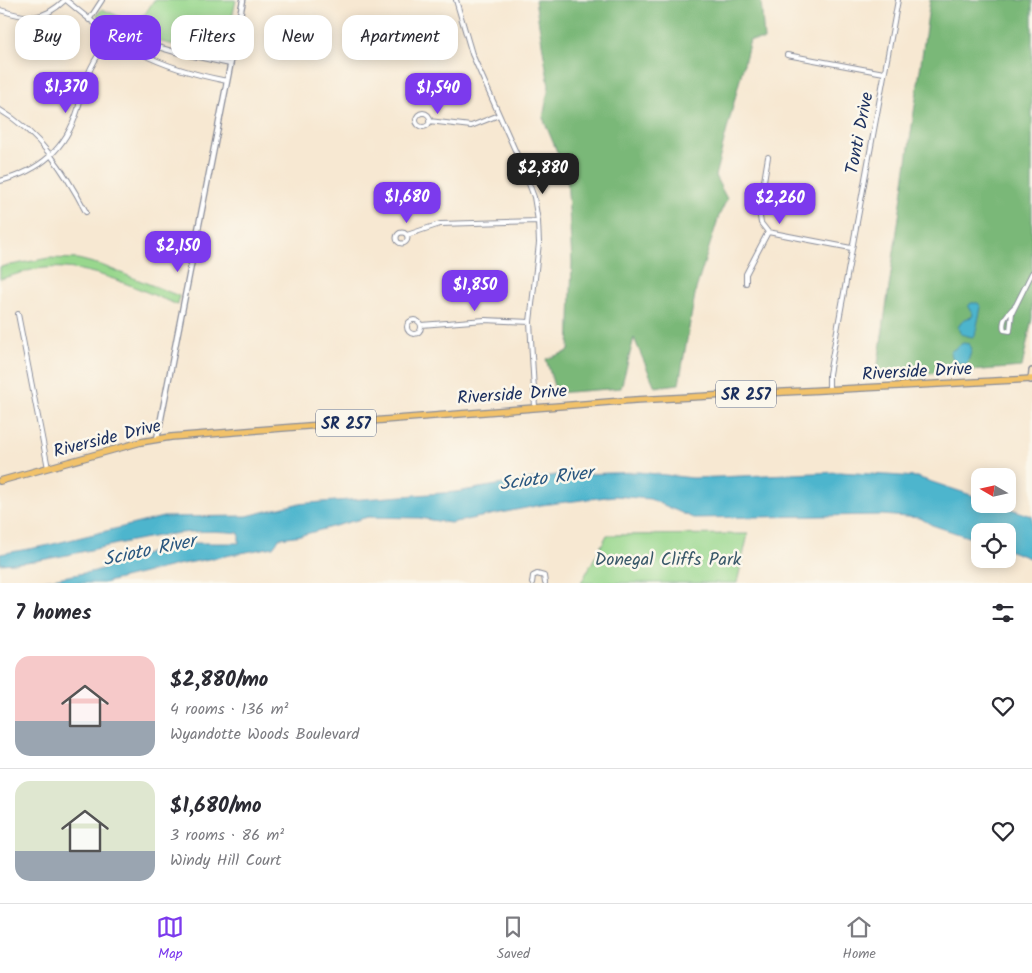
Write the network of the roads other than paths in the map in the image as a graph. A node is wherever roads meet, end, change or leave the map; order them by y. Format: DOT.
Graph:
graph roads {
  1 [pos="65,0"];
  2 [pos="102,0"];
  3 [pos="243,0"];
  4 [pos="456,0"];
  5 [pos="898,0"];
  6 [pos="0,10"];
  7 [pos="89,20"];
  8 [pos="161,48"];
  9 [pos="787,56"];
  10 [pos="96,60"];
  11 [pos="153,60"];
  12 [pos="230,64"];
  13 [pos="884,73"];
  14 [pos="227,82"];
  15 [pos="0,110"];
  16 [pos="499,115"];
  17 [pos="429,121"];
  18 [pos="52,155"];
  19 [pos="768,157"];
  20 [pos="0,181"];
  21 [pos="86,212"];
  22 [pos="538,220"];
  23 [pos="768,232"];
  24 [pos="407,235"];
  25 [pos="851,248"];
  26 [pos="1032,273"];
  27 [pos="746,283"];
  28 [pos="1015,306"];
  29 [pos="18,314"];
  30 [pos="530,322"];
  31 [pos="421,325"];
  32 [pos="1032,371"];
  33 [pos="1031,379"];
  34 [pos="829,390"];
  35 [pos="535,407"];
  36 [pos="157,439"];
  37 [pos="48,468"];
  38 [pos="0,481"];
  39 [pos="532,583"];
  40 [pos="545,583"];
  1 -- 6 [label="street"];
  1 -- 7 [label="street"];
  2 -- 7 [label="street"];
  3 -- 12 [label="street"];
  4 -- 16 [label="street"];
  5 -- 13 [label="street, Tonti Drive"];
  8 -- 12 [label="street"];
  9 -- 13 [label="street"];
  10 -- 18 [label="street"];
  11 -- 14 [label="street"];
  12 -- 14 [label="street"];
  13 -- 25 [label="street, Tonti Drive"];
  14 -- 36 [label="street"];
  15 -- 18 [label="street"];
  16 -- 17 [label="street"];
  16 -- 22 [label="street"];
  18 -- 20 [label="street"];
  18 -- 21 [label="street"];
  19 -- 23 [label="street"];
  22 -- 24 [label="street"];
  22 -- 30 [label="street"];
  23 -- 25 [label="street"];
  23 -- 27 [label="street"];
  25 -- 34 [label="street, Tonti Drive"];
  26 -- 28 [label="street"];
  28 -- 28 [label="street"];
  29 -- 37 [label="street"];
  30 -- 31 [label="street"];
  30 -- 35 [label="street"];
  32 -- 33 [label="main road"];
  33 -- 34 [label="main road, Riverside Drive / SR 257"];
  34 -- 35 [label="main road, Riverside Drive / SR 257"];
  35 -- 36 [label="main road, Riverside Drive / SR 257"];
  36 -- 37 [label="main road, Riverside Drive / SR 257"];
  37 -- 38 [label="main road, Riverside Drive / SR 257"];
  39 -- 40 [label="street"];
}
